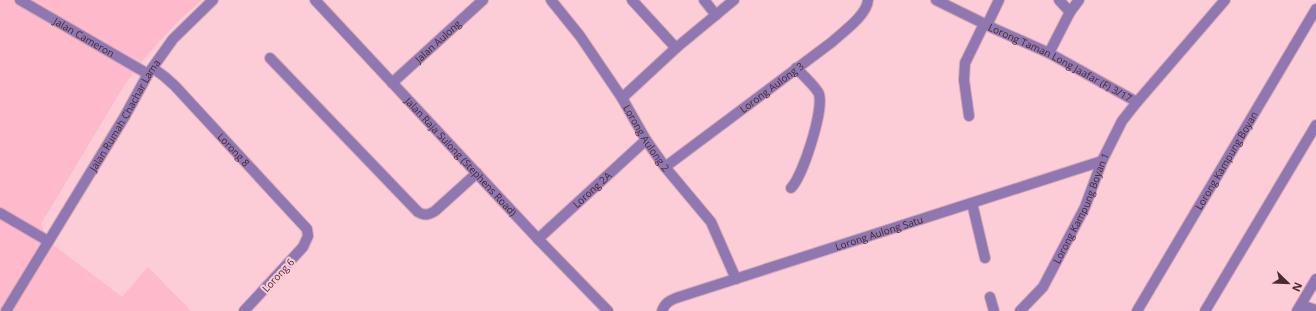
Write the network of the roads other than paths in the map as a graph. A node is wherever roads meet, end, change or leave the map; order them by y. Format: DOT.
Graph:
graph roads {
  1 [pos="20,0"];
  2 [pos="213,0"];
  3 [pos="315,0"];
  4 [pos="483,0"];
  5 [pos="551,0"];
  6 [pos="632,0"];
  7 [pos="704,0"];
  8 [pos="734,0"];
  9 [pos="868,0"];
  10 [pos="936,0"];
  11 [pos="999,0"];
  12 [pos="1059,0"];
  13 [pos="1079,0"];
  14 [pos="1225,0"];
  15 [pos="1316,10"];
  16 [pos="1070,12"];
  17 [pos="716,15"];
  18 [pos="985,24"];
  19 [pos="676,48"];
  20 [pos="1049,53"];
  21 [pos="270,58"];
  22 [pos="796,68"];
  23 [pos="150,71"];
  24 [pos="392,82"];
  25 [pos="622,98"];
  26 [pos="1137,102"];
  27 [pos="969,116"];
  28 [pos="1316,125"];
  29 [pos="646,140"];
  30 [pos="1102,161"];
  31 [pos="665,167"];
  32 [pos="477,173"];
  33 [pos="791,188"];
  34 [pos="972,203"];
  35 [pos="0,213"];
  36 [pos="308,236"];
  37 [pos="538,239"];
  38 [pos="48,241"];
  39 [pos="985,258"];
  40 [pos="736,279"];
  41 [pos="1316,279"];
  42 [pos="990,297"];
  43 [pos="1299,308"];
  44 [pos="1316,310"];
  45 [pos="6,311"];
  46 [pos="244,311"];
  47 [pos="608,311"];
  48 [pos="662,311"];
  49 [pos="994,311"];
  50 [pos="1020,311"];
  51 [pos="1137,311"];
  52 [pos="1205,311"];
  1 -- 23 [label="street, Jalan Cameron"];
  2 -- 23 [label="street, Jalan Rumah Chachar Lama"];
  3 -- 24 [label="street, Jalan Raja Sulong (Stephens Road)"];
  4 -- 24 [label="street, Jalan Aulong"];
  5 -- 25 [label="street, Lorong Aulong 2"];
  6 -- 19 [label="street"];
  7 -- 17 [label="street"];
  8 -- 17 [label="street"];
  9 -- 22 [label="street, Lorong Aulong 3"];
  10 -- 18 [label="street, Lorong Taman Long Jaafar (F) 3/17"];
  11 -- 18 [label="street"];
  12 -- 16 [label="street"];
  13 -- 16 [label="street"];
  14 -- 26 [label="street, Lorong Kampung Boyan 1"];
  15 -- 51 [label="street, Lorong Kampung Boyan"];
  16 -- 20 [label="street"];
  17 -- 19 [label="street"];
  18 -- 20 [label="street, Lorong Taman Long Jaafar (F) 3/17"];
  18 -- 27 [label="street, Lorong Taman Long Jaafar (F) 3/17"];
  19 -- 25 [label="street"];
  20 -- 26 [label="street, Lorong Taman Long Jaafar (F) 3/17"];
  21 -- 32 [label="street"];
  22 -- 31 [label="street, Lorong Aulong 3"];
  22 -- 33 [label="street"];
  23 -- 36 [label="street, Lorong 8"];
  23 -- 38 [label="street, Jalan Rumah Chachar Lama"];
  24 -- 32 [label="street, Jalan Raja Sulong (Stephens Road)"];
  25 -- 29 [label="street, Lorong Aulong 2"];
  26 -- 30 [label="street, Lorong Kampung Boyan 1"];
  28 -- 52 [label="street"];
  29 -- 31 [label="street, Lorong Aulong 2"];
  29 -- 37 [label="street, Lorong 2A"];
  30 -- 34 [label="street, Lorong Aulong Satu"];
  30 -- 50 [label="street, Lorong Kampung Boyan 1"];
  31 -- 40 [label="street, Lorong Aulong 2"];
  32 -- 37 [label="street, Jalan Raja Sulong (Stephens Road)"];
  34 -- 39 [label="street"];
  34 -- 40 [label="street, Lorong Aulong Satu"];
  35 -- 38 [label="street"];
  36 -- 46 [label="street, Lorong 6"];
  37 -- 47 [label="street, Jalan Raja Sulong (Stephens Road)"];
  38 -- 45 [label="street, Jalan Rumah Chachar Lama"];
  40 -- 48 [label="street, Lorong Aulong Satu"];
  41 -- 43 [label="street"];
  42 -- 49 [label="street"];
  43 -- 44 [label="street"];
}
